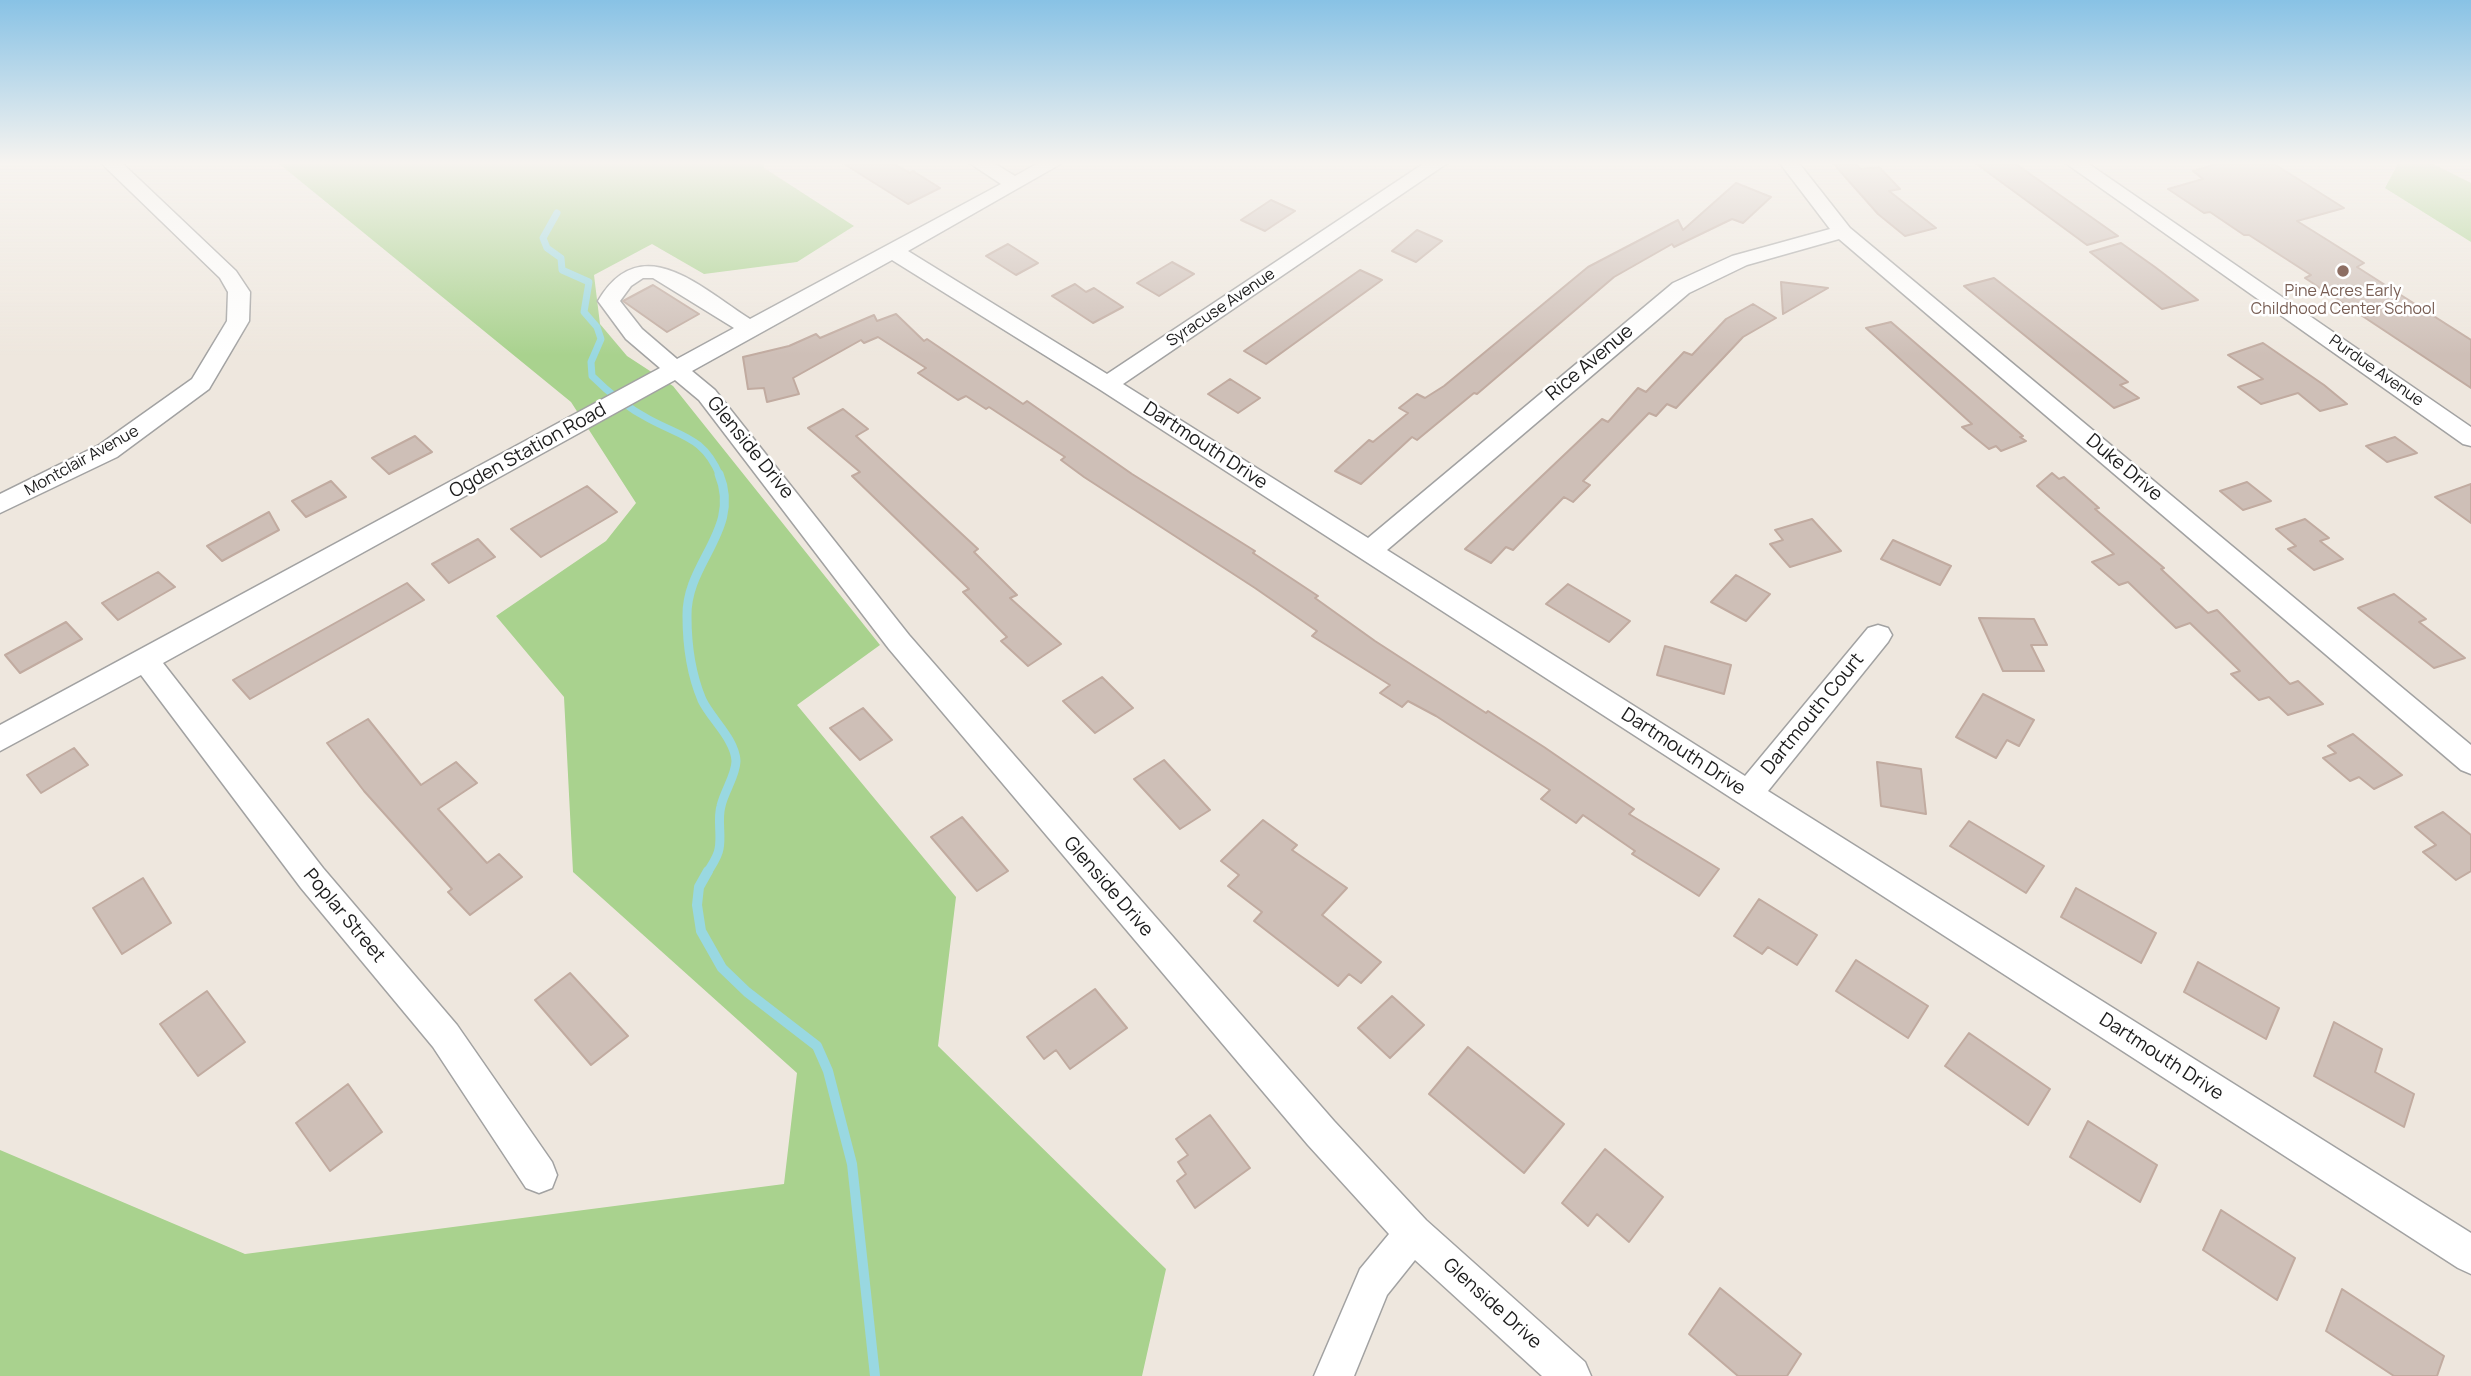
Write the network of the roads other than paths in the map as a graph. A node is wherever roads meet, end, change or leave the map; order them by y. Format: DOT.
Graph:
graph roads {
  1 [pos="177,226"];
  2 [pos="939,226"];
  3 [pos="1344,226"];
  4 [pos="1838,226"];
  5 [pos="2165,226"];
  6 [pos="1843,232"];
  7 [pos="893,251"];
  8 [pos="751,329"];
  9 [pos="679,368"];
  10 [pos="1107,384"];
  11 [pos="2471,438"];
  12 [pos="4,495"];
  13 [pos="1368,551"];
  14 [pos="1878,635"];
  15 [pos="145,660"];
  16 [pos="0,738"];
  17 [pos="2471,762"];
  18 [pos="1748,793"];
  19 [pos="539,1175"];
  20 [pos="1413,1233"];
  21 [pos="2471,1255"];
  22 [pos="1334,1376"];
  23 [pos="1571,1376"];
  1 -- 12 [label="street, Montclair Avenue"];
  2 -- 7 [label="street, Ogden Station Road"];
  3 -- 10 [label="street, Syracuse Avenue"];
  4 -- 6 [label="street, Duke Drive"];
  5 -- 11 [label="street, Purdue Avenue"];
  6 -- 13 [label="street, Rice Avenue"];
  6 -- 17 [label="street, Duke Drive"];
  7 -- 8 [label="street, Ogden Station Road"];
  7 -- 10 [label="street, Dartmouth Drive"];
  8 -- 9 [label="street, Ogden Station Road"];
  8 -- 9 [label="street, Glenside Drive"];
  9 -- 15 [label="street, Ogden Station Road"];
  9 -- 20 [label="street, Glenside Drive"];
  10 -- 13 [label="street, Dartmouth Drive"];
  13 -- 18 [label="street, Dartmouth Drive"];
  14 -- 18 [label="street, Dartmouth Court"];
  15 -- 16 [label="street, Ogden Station Road"];
  15 -- 19 [label="street, Poplar Street"];
  18 -- 21 [label="street, Dartmouth Drive"];
  20 -- 22 [label="street"];
  20 -- 23 [label="street, Glenside Drive"];
}
